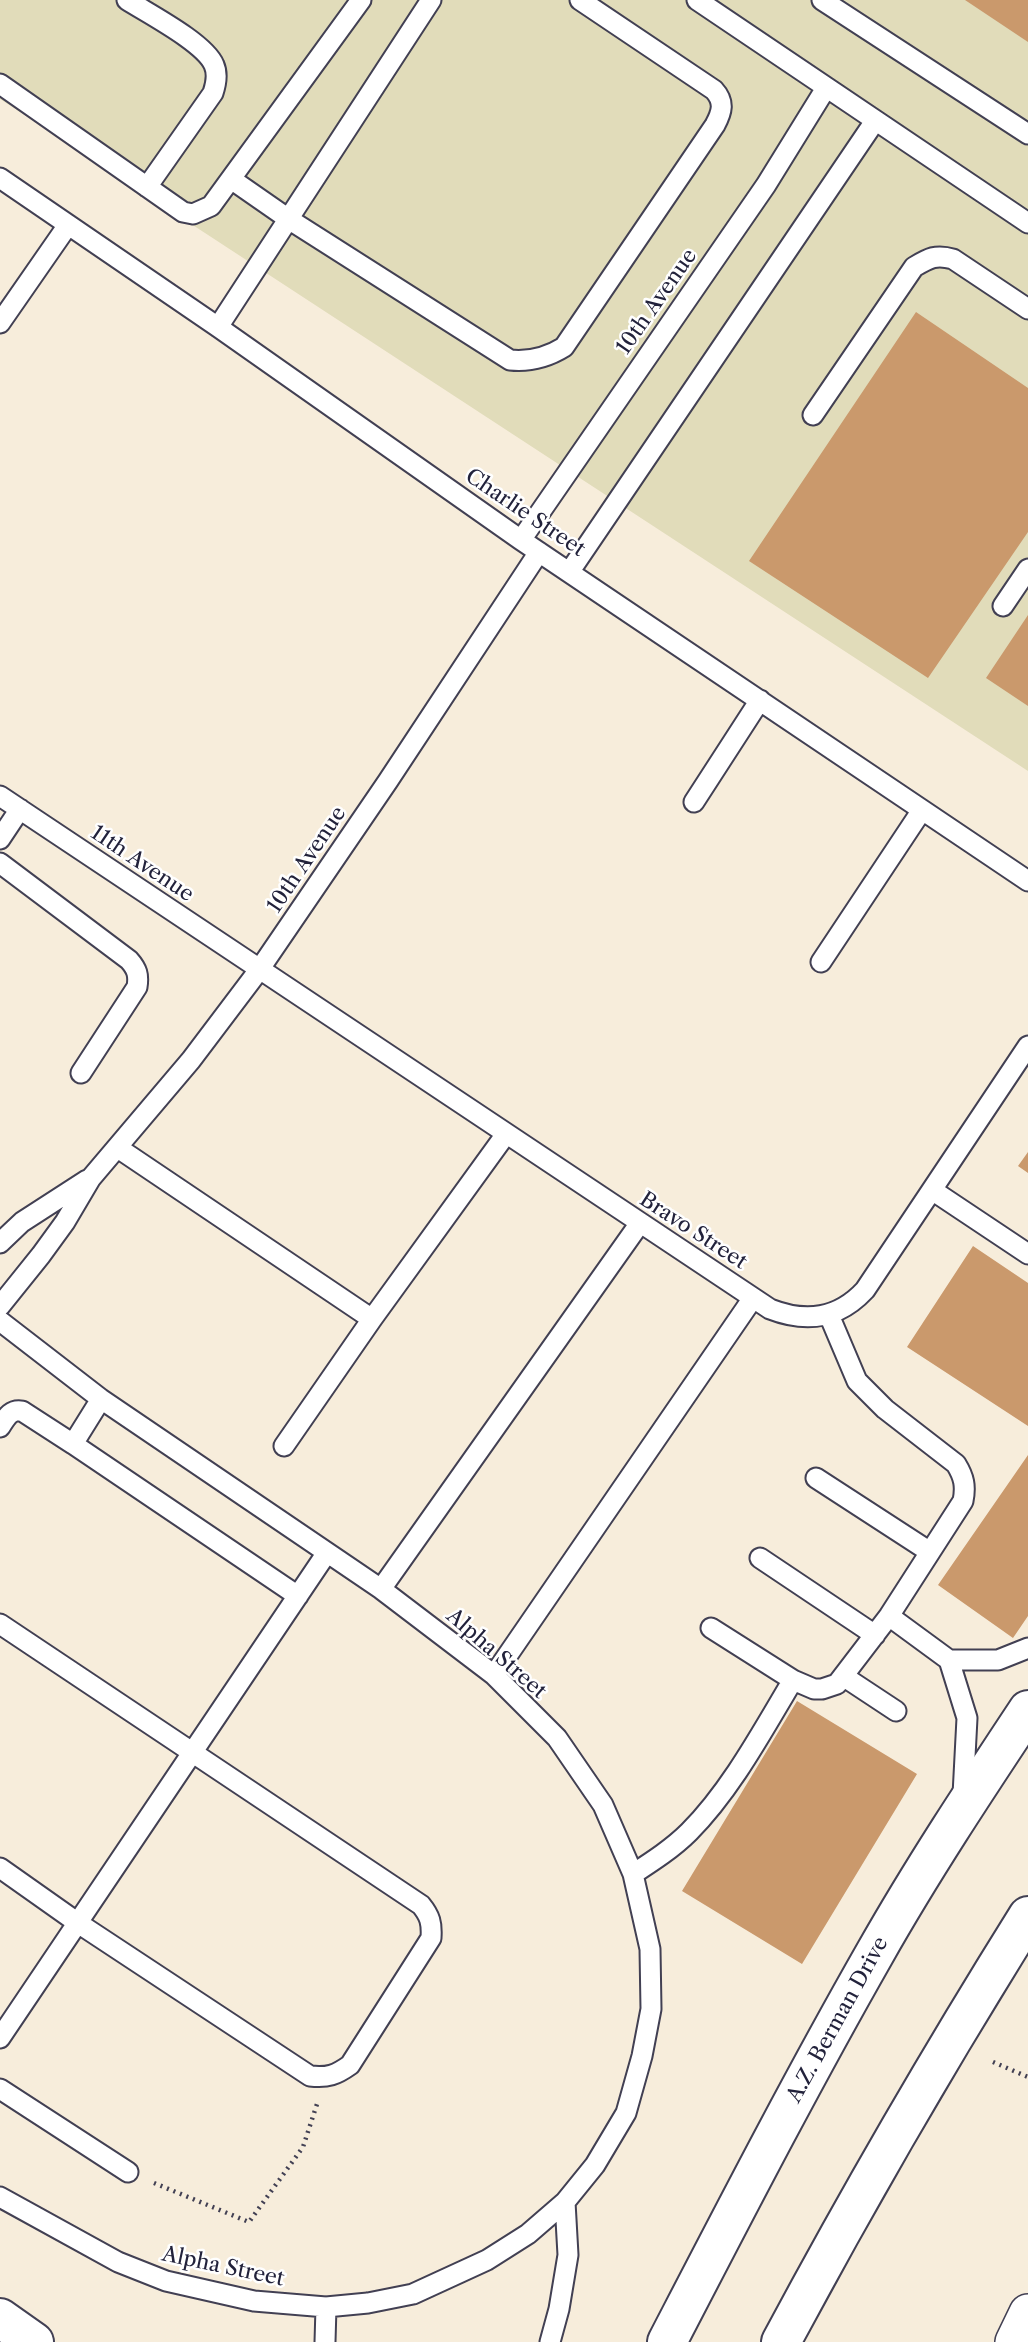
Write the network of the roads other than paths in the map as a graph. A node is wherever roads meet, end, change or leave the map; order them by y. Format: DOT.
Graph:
graph roads {
  1 [pos="127,0"];
  2 [pos="361,0"];
  3 [pos="430,0"];
  4 [pos="580,0"];
  5 [pos="697,0"];
  6 [pos="822,0"];
  7 [pos="0,84"];
  8 [pos="826,88"];
  9 [pos="875,121"];
  10 [pos="1028,134"];
  11 [pos="0,178"];
  12 [pos="231,179"];
  13 [pos="147,187"];
  14 [pos="290,220"];
  15 [pos="1028,223"];
  16 [pos="68,225"];
  17 [pos="1028,309"];
  18 [pos="0,323"];
  19 [pos="218,327"];
  20 [pos="813,415"];
  21 [pos="521,540"];
  22 [pos="539,552"];
  23 [pos="1028,569"];
  24 [pos="570,571"];
  25 [pos="1003,606"];
  26 [pos="760,700"];
  27 [pos="0,796"];
  28 [pos="694,802"];
  29 [pos="20,809"];
  30 [pos="922,810"];
  31 [pos="0,839"];
  32 [pos="0,863"];
  33 [pos="1028,881"];
  34 [pos="821,962"];
  35 [pos="259,970"];
  36 [pos="1028,1046"];
  37 [pos="81,1073"];
  38 [pos="506,1134"];
  39 [pos="118,1149"];
  40 [pos="91,1178"];
  41 [pos="932,1190"];
  42 [pos="640,1223"];
  43 [pos="0,1243"];
  44 [pos="1028,1254"];
  45 [pos="753,1298"];
  46 [pos="0,1306"];
  47 [pos="829,1315"];
  48 [pos="372,1319"];
  49 [pos="0,1321"];
  50 [pos="101,1399"];
  51 [pos="0,1427"];
  52 [pos="73,1444"];
  53 [pos="284,1446"];
  54 [pos="817,1478"];
  55 [pos="930,1552"];
  56 [pos="326,1554"];
  57 [pos="760,1558"];
  58 [pos="381,1589"];
  59 [pos="298,1595"];
  60 [pos="889,1616"];
  61 [pos="0,1624"];
  62 [pos="711,1628"];
  63 [pos="875,1634"];
  64 [pos="1028,1648"];
  65 [pos="949,1660"];
  66 [pos="494,1675"];
  67 [pos="843,1675"];
  68 [pos="793,1680"];
  69 [pos="1028,1710"];
  70 [pos="896,1711"];
  71 [pos="192,1752"];
  72 [pos="962,1810"];
  73 [pos="0,1868"];
  74 [pos="633,1874"];
  75 [pos="1028,1916"];
  76 [pos="78,1923"];
  77 [pos="0,2038"];
  78 [pos="0,2090"];
  79 [pos="128,2172"];
  80 [pos="0,2197"];
  81 [pos="565,2202"];
  82 [pos="326,2307"];
  83 [pos="1028,2313"];
  84 [pos="0,2318"];
  85 [pos="34,2342"];
  86 [pos="325,2342"];
  87 [pos="550,2342"];
  88 [pos="667,2342"];
  89 [pos="781,2342"];
  90 [pos="1014,2342"];
  1 -- 13 [label="lane"];
  2 -- 12 [label="lane"];
  3 -- 14 [label="lane"];
  4 -- 14 [label="lane"];
  5 -- 8 [label="lane"];
  6 -- 10 [label="lane"];
  7 -- 13 [label="lane"];
  8 -- 9 [label="lane"];
  8 -- 21 [label="lane, 10th Avenue"];
  9 -- 15 [label="lane"];
  9 -- 24 [label="lane"];
  11 -- 16 [label="lane, Charlie Street"];
  12 -- 13 [label="lane"];
  12 -- 14 [label="lane"];
  14 -- 19 [label="lane"];
  16 -- 18 [label="lane"];
  16 -- 19 [label="lane, Charlie Street"];
  17 -- 20 [label="lane"];
  19 -- 21 [label="lane, Charlie Street"];
  21 -- 22 [label="lane, Charlie Street"];
  22 -- 24 [label="lane, Charlie Street"];
  22 -- 35 [label="lane, 10th Avenue"];
  23 -- 25 [label="lane"];
  24 -- 26 [label="lane, Charlie Street"];
  26 -- 28 [label="lane"];
  26 -- 30 [label="lane, Charlie Street"];
  27 -- 29 [label="lane, 11th Avenue"];
  29 -- 31 [label="lane"];
  29 -- 35 [label="lane, 11th Avenue"];
  30 -- 33 [label="lane, Charlie Street"];
  30 -- 34 [label="lane"];
  32 -- 37 [label="lane"];
  35 -- 38 [label="lane, Bravo Street"];
  35 -- 39 [label="lane, 10th Avenue"];
  36 -- 41 [label="lane, Bravo Street"];
  38 -- 42 [label="lane, Bravo Street"];
  38 -- 48 [label="lane"];
  39 -- 40 [label="lane, 10th Avenue"];
  39 -- 48 [label="lane"];
  40 -- 43 [label="lane, 10th Avenue"];
  40 -- 46 [label="lane, 10th Avenue"];
  41 -- 44 [label="lane"];
  41 -- 47 [label="lane, Bravo Street"];
  42 -- 45 [label="lane, Bravo Street"];
  42 -- 58 [label="lane"];
  45 -- 47 [label="lane, Bravo Street"];
  45 -- 66 [label="lane"];
  47 -- 55 [label="lane"];
  48 -- 53 [label="lane"];
  49 -- 50 [label="lane, Alpha Street"];
  50 -- 52 [label="lane"];
  50 -- 56 [label="lane, Alpha Street"];
  51 -- 52 [label="lane"];
  52 -- 59 [label="lane"];
  54 -- 55 [label="lane"];
  55 -- 60 [label="lane"];
  56 -- 58 [label="lane, Alpha Street"];
  56 -- 59 [label="lane"];
  57 -- 63 [label="lane"];
  58 -- 66 [label="lane, Alpha Street"];
  59 -- 71 [label="lane"];
  60 -- 63 [label="lane"];
  60 -- 65 [label="lane"];
  61 -- 71 [label="lane"];
  62 -- 68 [label="lane"];
  63 -- 67 [label="lane"];
  64 -- 65 [label="lane"];
  65 -- 72 [label="lane"];
  66 -- 74 [label="lane, Alpha Street"];
  67 -- 68 [label="lane"];
  67 -- 70 [label="lane"];
  68 -- 74 [label="lane"];
  69 -- 72 [label="main road, A.Z. Berman Drive"];
  71 -- 76 [label="lane"];
  71 -- 76 [label="lane"];
  72 -- 88 [label="main road, A.Z. Berman Drive"];
  73 -- 76 [label="lane"];
  74 -- 81 [label="lane, Alpha Street"];
  75 -- 89 [label="main road"];
  76 -- 77 [label="lane"];
  78 -- 79 [label="lane"];
  80 -- 82 [label="lane, Alpha Street"];
  81 -- 82 [label="lane, Alpha Street"];
  81 -- 87 [label="lane"];
  82 -- 86 [label="lane"];
  83 -- 90 [label="street"];
  84 -- 85 [label="main road"];
}
